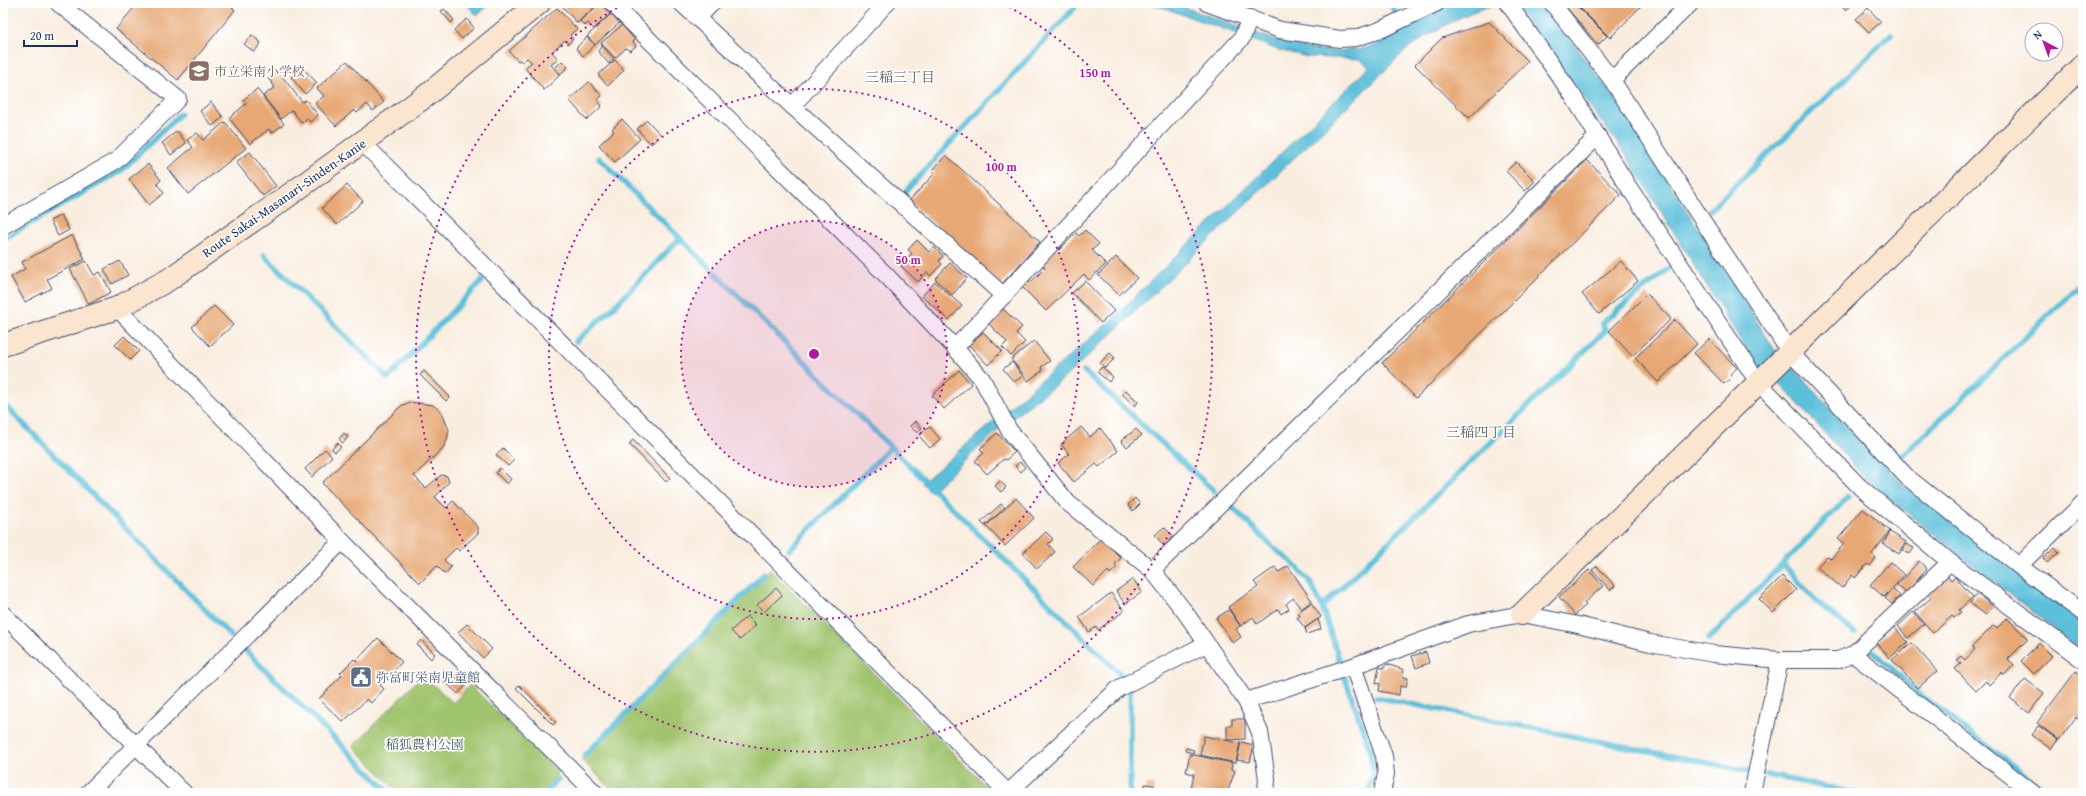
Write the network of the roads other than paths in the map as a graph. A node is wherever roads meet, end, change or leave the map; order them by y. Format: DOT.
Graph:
graph roads {
  1 [pos="58,3"];
  2 [pos="539,3"];
  3 [pos="612,3"];
  4 [pos="681,3"];
  5 [pos="712,3"];
  6 [pos="887,3"];
  7 [pos="1207,3"];
  8 [pos="1437,3"];
  9 [pos="1552,3"];
  10 [pos="1691,3"];
  11 [pos="1511,8"];
  12 [pos="1252,14"];
  13 [pos="698,18"];
  14 [pos="2083,65"];
  15 [pos="1612,80"];
  16 [pos="792,106"];
  17 [pos="1598,136"];
  18 [pos="363,143"];
  19 [pos="3,226"];
  20 [pos="1004,296"];
  21 [pos="117,308"];
  22 [pos="3,345"];
  23 [pos="955,348"];
  24 [pos="1788,352"];
  25 [pos="1762,379"];
  26 [pos="2083,503"];
  27 [pos="342,541"];
  28 [pos="1950,562"];
  29 [pos="2019,566"];
  30 [pos="1152,570"];
  31 [pos="2083,613"];
  32 [pos="3,614"];
  33 [pos="1522,614"];
  34 [pos="1206,644"];
  35 [pos="1853,654"];
  36 [pos="1780,660"];
  37 [pos="2083,660"];
  38 [pos="1353,666"];
  39 [pos="1246,701"];
  40 [pos="136,745"];
  41 [pos="88,793"];
  42 [pos="184,793"];
  43 [pos="595,793"];
  44 [pos="1008,793"];
  45 [pos="1266,793"];
  46 [pos="1382,793"];
  47 [pos="1752,793"];
  48 [pos="2033,793"];
  1 -- 19 [label="street"];
  2 -- 18 [label="street, Route Sakai-Masanari-Sinden-Kanie"];
  3 -- 23 [label="street"];
  4 -- 13 [label="street"];
  5 -- 13 [label="street"];
  6 -- 16 [label="street"];
  7 -- 12 [label="street"];
  8 -- 12 [label="street"];
  9 -- 15 [label="street"];
  10 -- 15 [label="street"];
  11 -- 17 [label="street"];
  12 -- 20 [label="street"];
  13 -- 16 [label="street"];
  14 -- 24 [label="street"];
  15 -- 24 [label="street"];
  16 -- 20 [label="street"];
  17 -- 25 [label="street"];
  17 -- 30 [label="street"];
  18 -- 21 [label="street, Route Sakai-Masanari-Sinden-Kanie"];
  18 -- 44 [label="street"];
  20 -- 23 [label="street"];
  21 -- 22 [label="street, Route Sakai-Masanari-Sinden-Kanie"];
  21 -- 27 [label="street"];
  23 -- 30 [label="street"];
  24 -- 25 [label="street"];
  24 -- 29 [label="street"];
  25 -- 28 [label="street"];
  25 -- 33 [label="street"];
  26 -- 29 [label="street"];
  27 -- 40 [label="street"];
  27 -- 43 [label="street"];
  28 -- 35 [label="street"];
  28 -- 37 [label="street"];
  29 -- 31 [label="street"];
  30 -- 34 [label="street"];
  32 -- 40 [label="street"];
  33 -- 36 [label="street"];
  33 -- 38 [label="street"];
  34 -- 39 [label="street"];
  34 -- 44 [label="street"];
  35 -- 36 [label="street"];
  35 -- 48 [label="street"];
  36 -- 47 [label="street"];
  38 -- 39 [label="street"];
  38 -- 46 [label="street"];
  39 -- 45 [label="street"];
  40 -- 41 [label="street"];
  40 -- 42 [label="street"];
}
